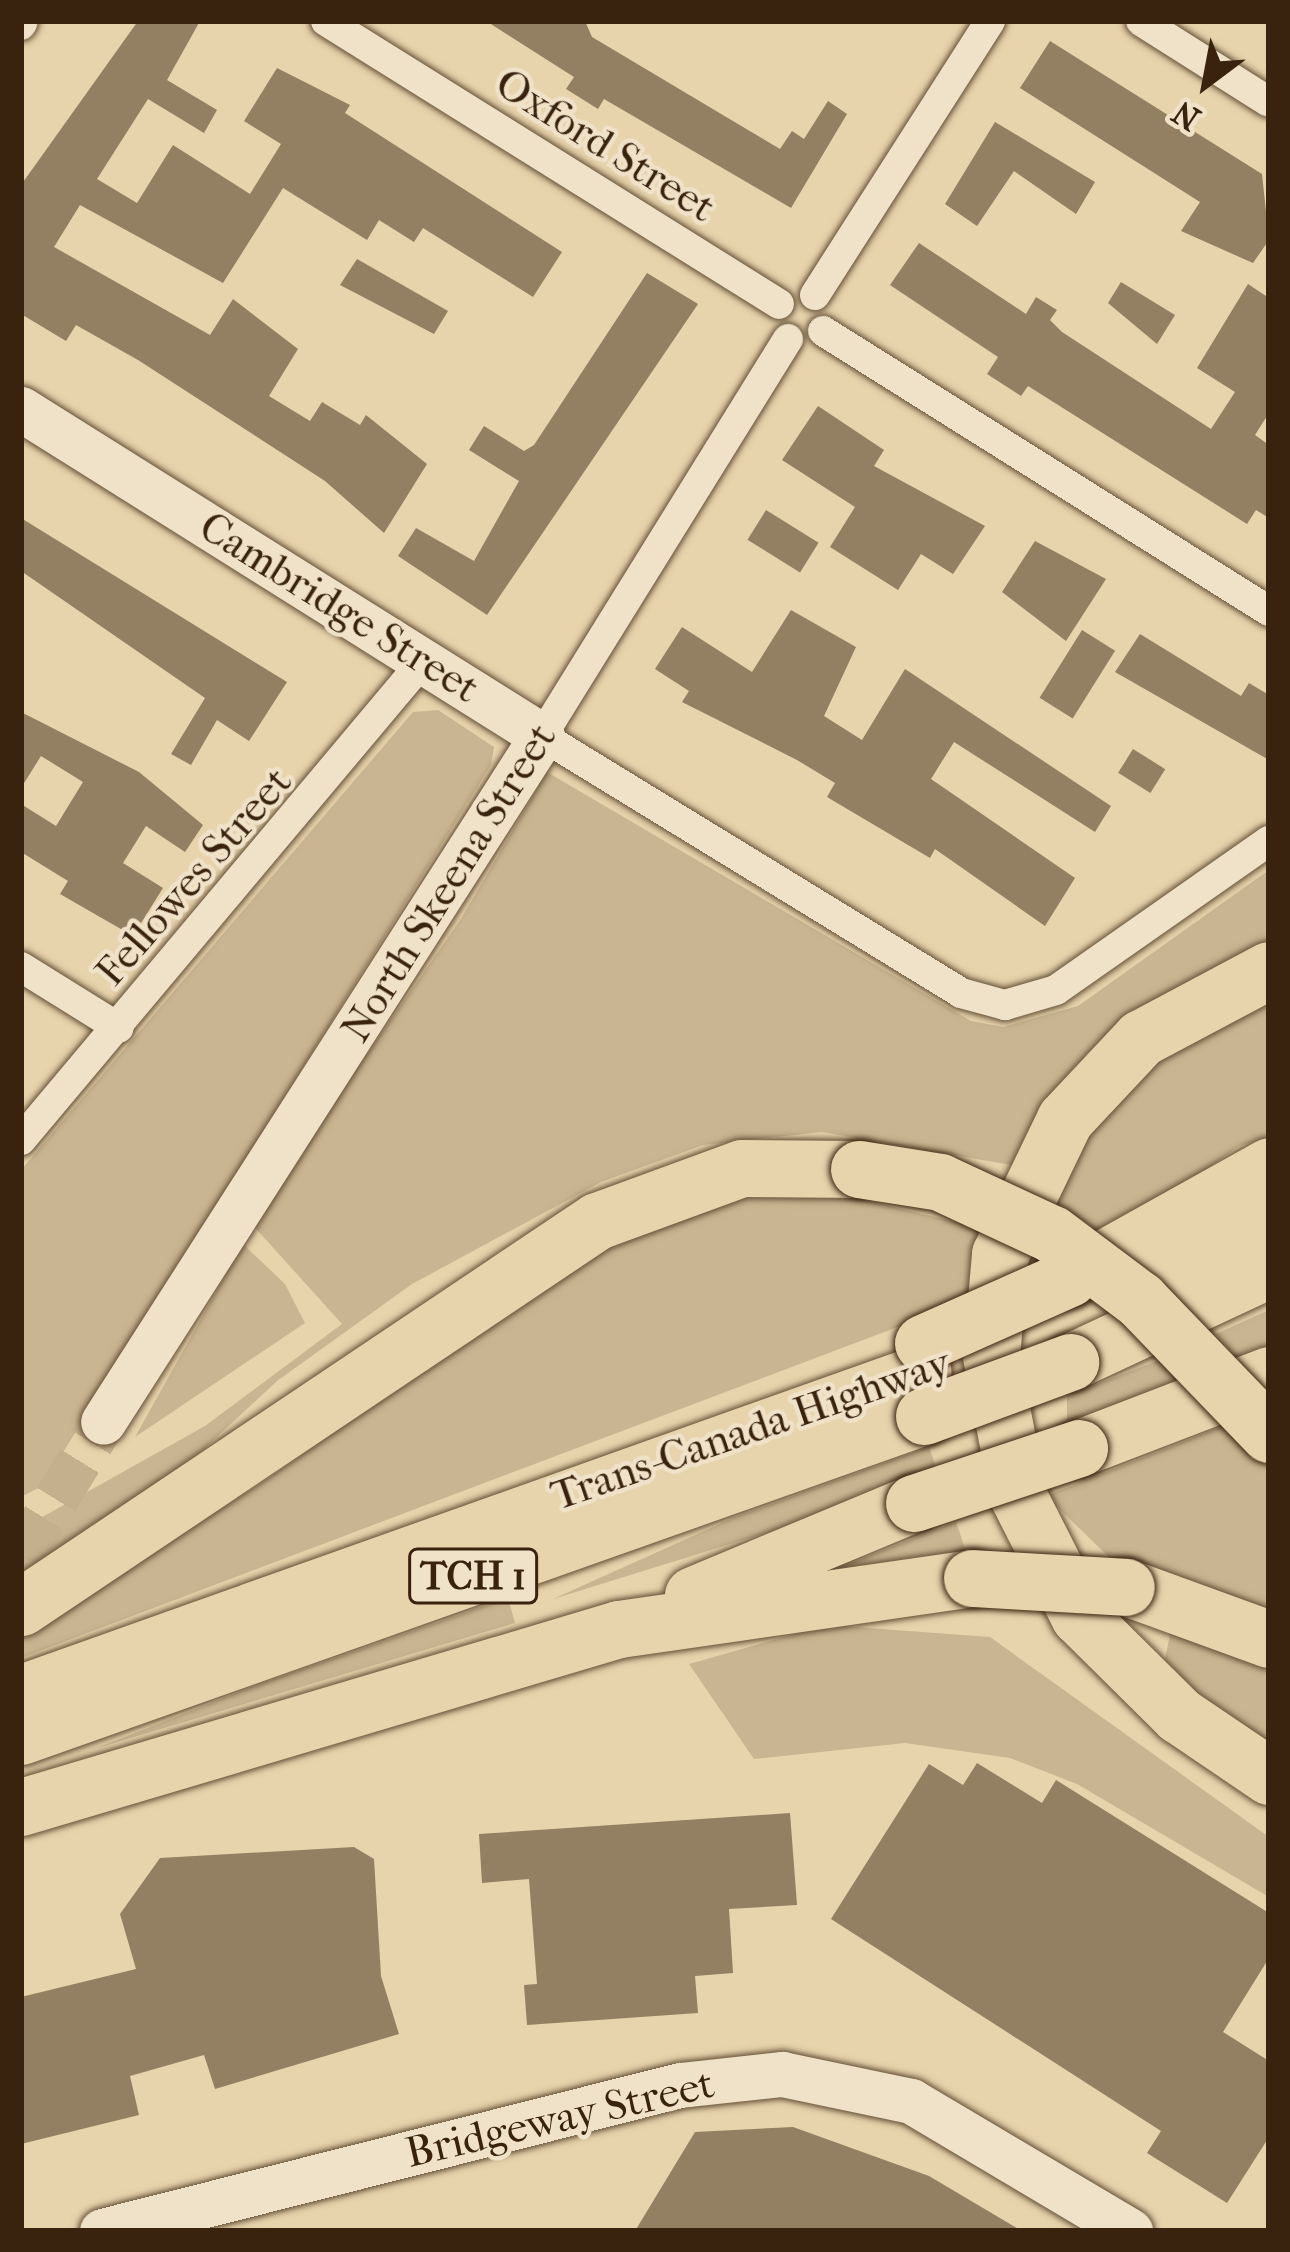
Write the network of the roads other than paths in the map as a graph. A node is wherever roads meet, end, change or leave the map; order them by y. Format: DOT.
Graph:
graph roads {
  1 [pos="326,21"];
  2 [pos="990,21"];
  3 [pos="1141,21"];
  4 [pos="1269,101"];
  5 [pos="815,295"];
  6 [pos="779,304"];
  7 [pos="823,331"];
  8 [pos="788,339"];
  9 [pos="21,409"];
  10 [pos="1269,611"];
  11 [pos="423,661"];
  12 [pos="542,736"];
  13 [pos="1269,842"];
  14 [pos="21,967"];
  15 [pos="1269,970"];
  16 [pos="119,1028"];
  17 [pos="21,1140"];
  18 [pos="1269,1166"];
  19 [pos="1269,1218"];
  20 [pos="1269,1269"];
  21 [pos="1069,1319"];
  22 [pos="1269,1375"];
  23 [pos="923,1377"];
  24 [pos="104,1423"];
  25 [pos="1269,1434"];
  26 [pos="21,1607"];
  27 [pos="619,1629"];
  28 [pos="1269,1639"];
  29 [pos="21,1693"];
  30 [pos="21,1736"];
  31 [pos="1269,1776"];
  32 [pos="21,1807"];
  33 [pos="102,2231"];
  34 [pos="1130,2231"];
  1 -- 6 [label="street, Oxford Street"];
  2 -- 5 [label="street"];
  3 -- 4 [label="street"];
  5 -- 6 [label="street"];
  5 -- 7 [label="street"];
  6 -- 8 [label="street"];
  7 -- 8 [label="street"];
  7 -- 10 [label="street"];
  8 -- 12 [label="street, North Skeena Street"];
  9 -- 11 [label="street, Cambridge Street"];
  11 -- 12 [label="street, Cambridge Street"];
  11 -- 16 [label="street, Fellowes Street"];
  12 -- 13 [label="street, Cambridge Street"];
  12 -- 24 [label="street, North Skeena Street"];
  14 -- 16 [label="street"];
  15 -- 31 [label="highway"];
  16 -- 17 [label="street, Fellowes Street"];
  18 -- 21 [label="highway"];
  19 -- 21 [label="highway, Trans-Canada Highway / TCH 1"];
  20 -- 21 [label="highway, Trans-Canada Highway / TCH 1"];
  21 -- 23 [label="highway, Trans-Canada Highway / TCH 1"];
  22 -- 27 [label="highway, bridge"];
  23 -- 29 [label="highway, Trans-Canada Highway / TCH 1"];
  23 -- 30 [label="highway, Trans-Canada Highway / TCH 1"];
  25 -- 26 [label="highway, bridge"];
  27 -- 28 [label="highway, bridge"];
  27 -- 32 [label="highway"];
  33 -- 34 [label="street, Bridgeway Street"];
}
